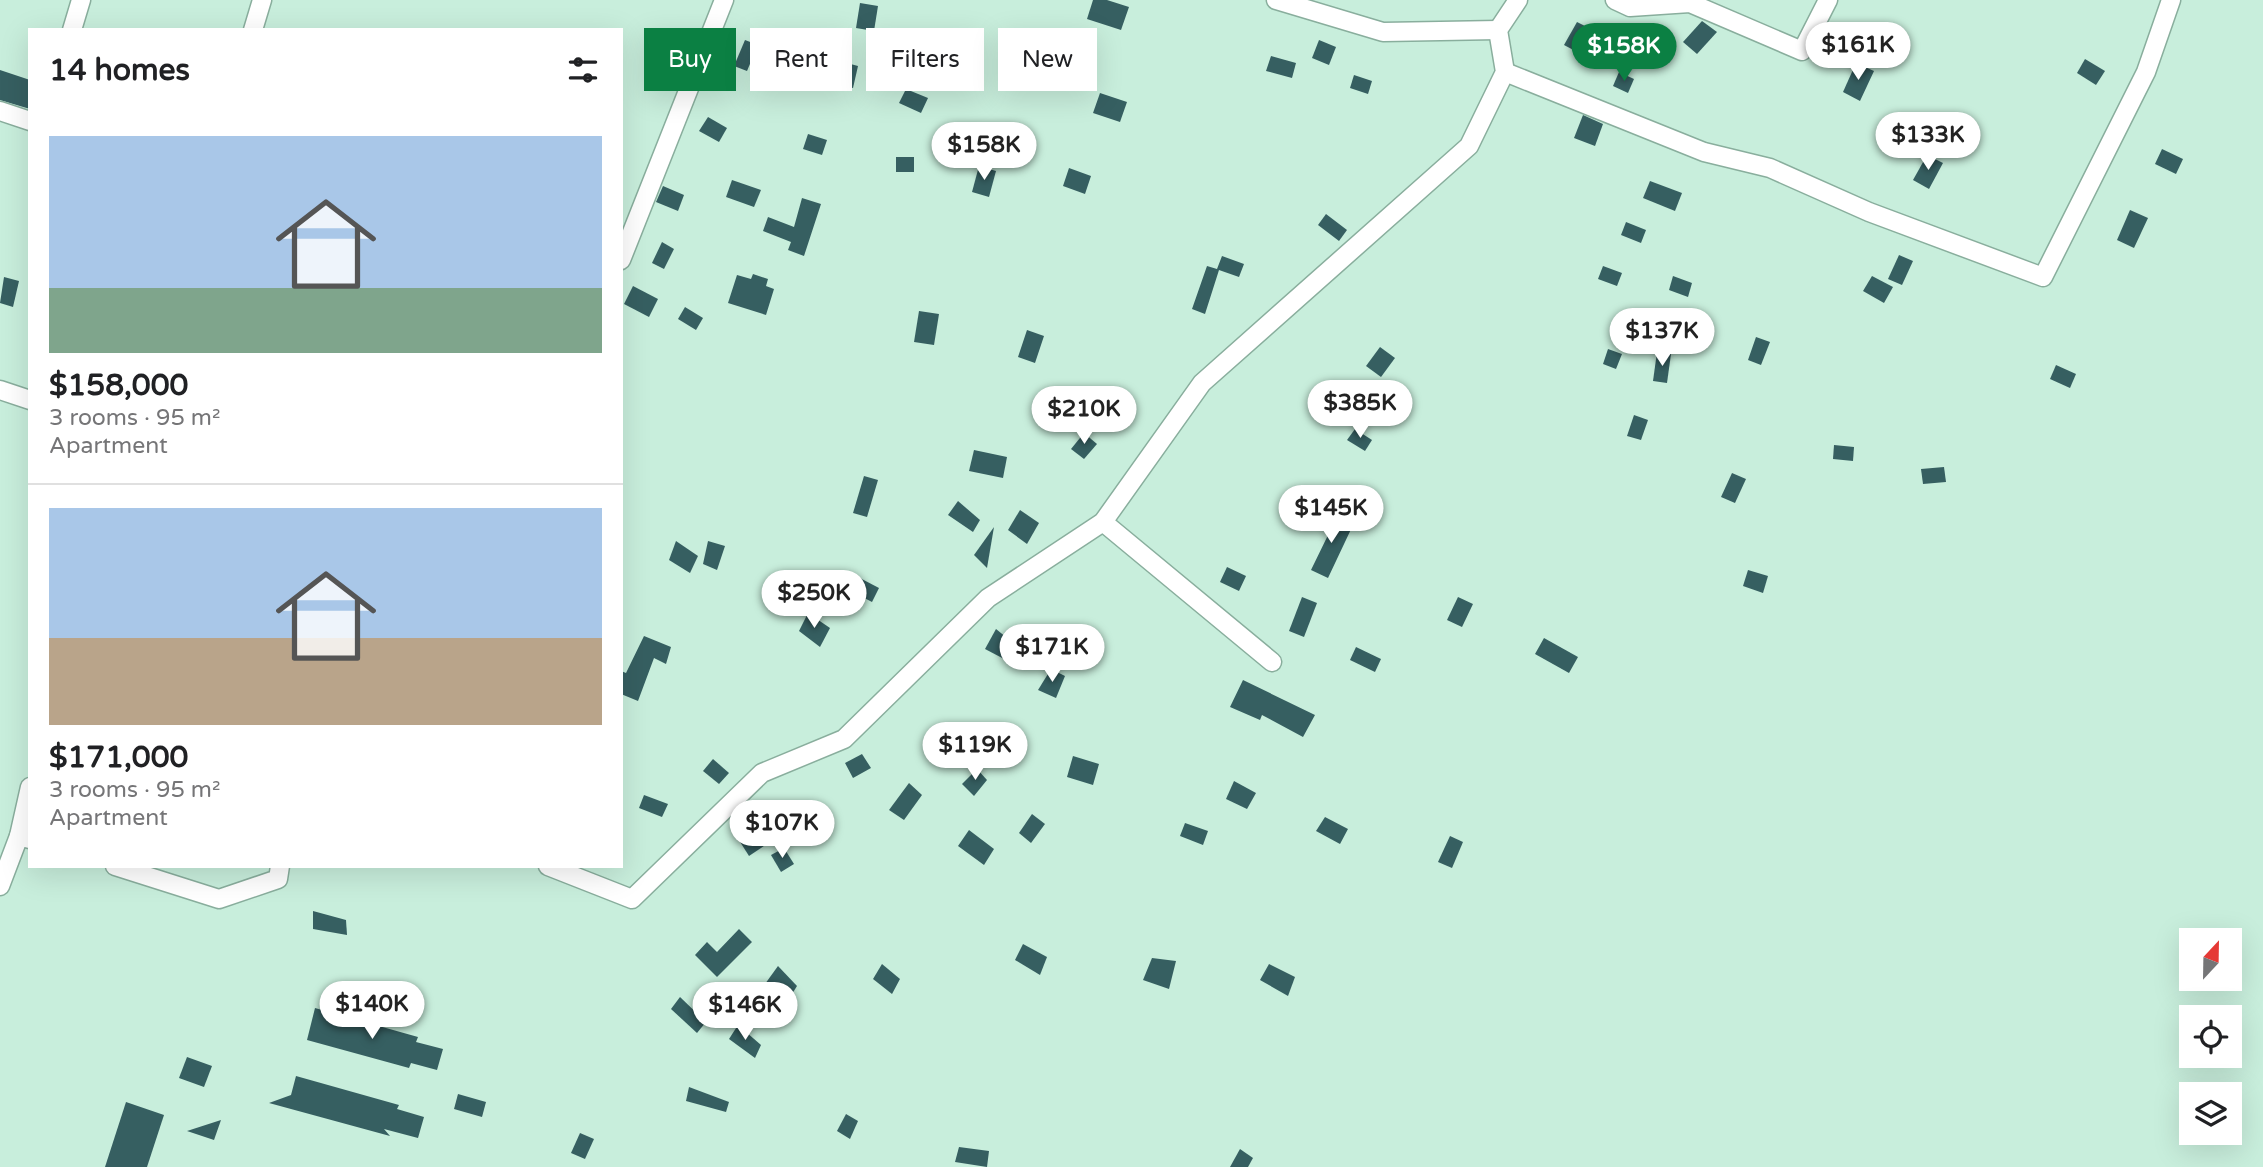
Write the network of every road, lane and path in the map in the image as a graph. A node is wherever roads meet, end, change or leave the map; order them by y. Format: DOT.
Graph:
graph roads {
  1 [pos="81,0"];
  2 [pos="262,0"];
  3 [pos="724,0"];
  4 [pos="1276,0"];
  5 [pos="1518,0"];
  6 [pos="1615,0"];
  7 [pos="1828,0"];
  8 [pos="2171,0"];
  9 [pos="73,28"];
  10 [pos="254,28"];
  11 [pos="1498,30"];
  12 [pos="1505,72"];
  13 [pos="0,111"];
  14 [pos="28,120"];
  15 [pos="623,255"];
  16 [pos="0,390"];
  17 [pos="28,399"];
  18 [pos="1102,522"];
  19 [pos="1272,663"];
  20 [pos="28,807"];
  21 [pos="25,837"];
  22 [pos="121,868"];
  23 [pos="280,868"];
  24 [pos="553,868"];
  25 [pos="0,886"];
  1 -- 9 [label="street"];
  2 -- 10 [label="street"];
  3 -- 15 [label="street"];
  4 -- 11 [label="street"];
  5 -- 11 [label="street"];
  6 -- 7 [label="street"];
  8 -- 12 [label="street"];
  11 -- 12 [label="street"];
  12 -- 18 [label="street"];
  13 -- 14 [label="street"];
  16 -- 17 [label="street"];
  18 -- 19 [label="street"];
  18 -- 24 [label="street"];
  20 -- 21 [label="street"];
  21 -- 25 [label="street"];
  22 -- 23 [label="street"];
}
